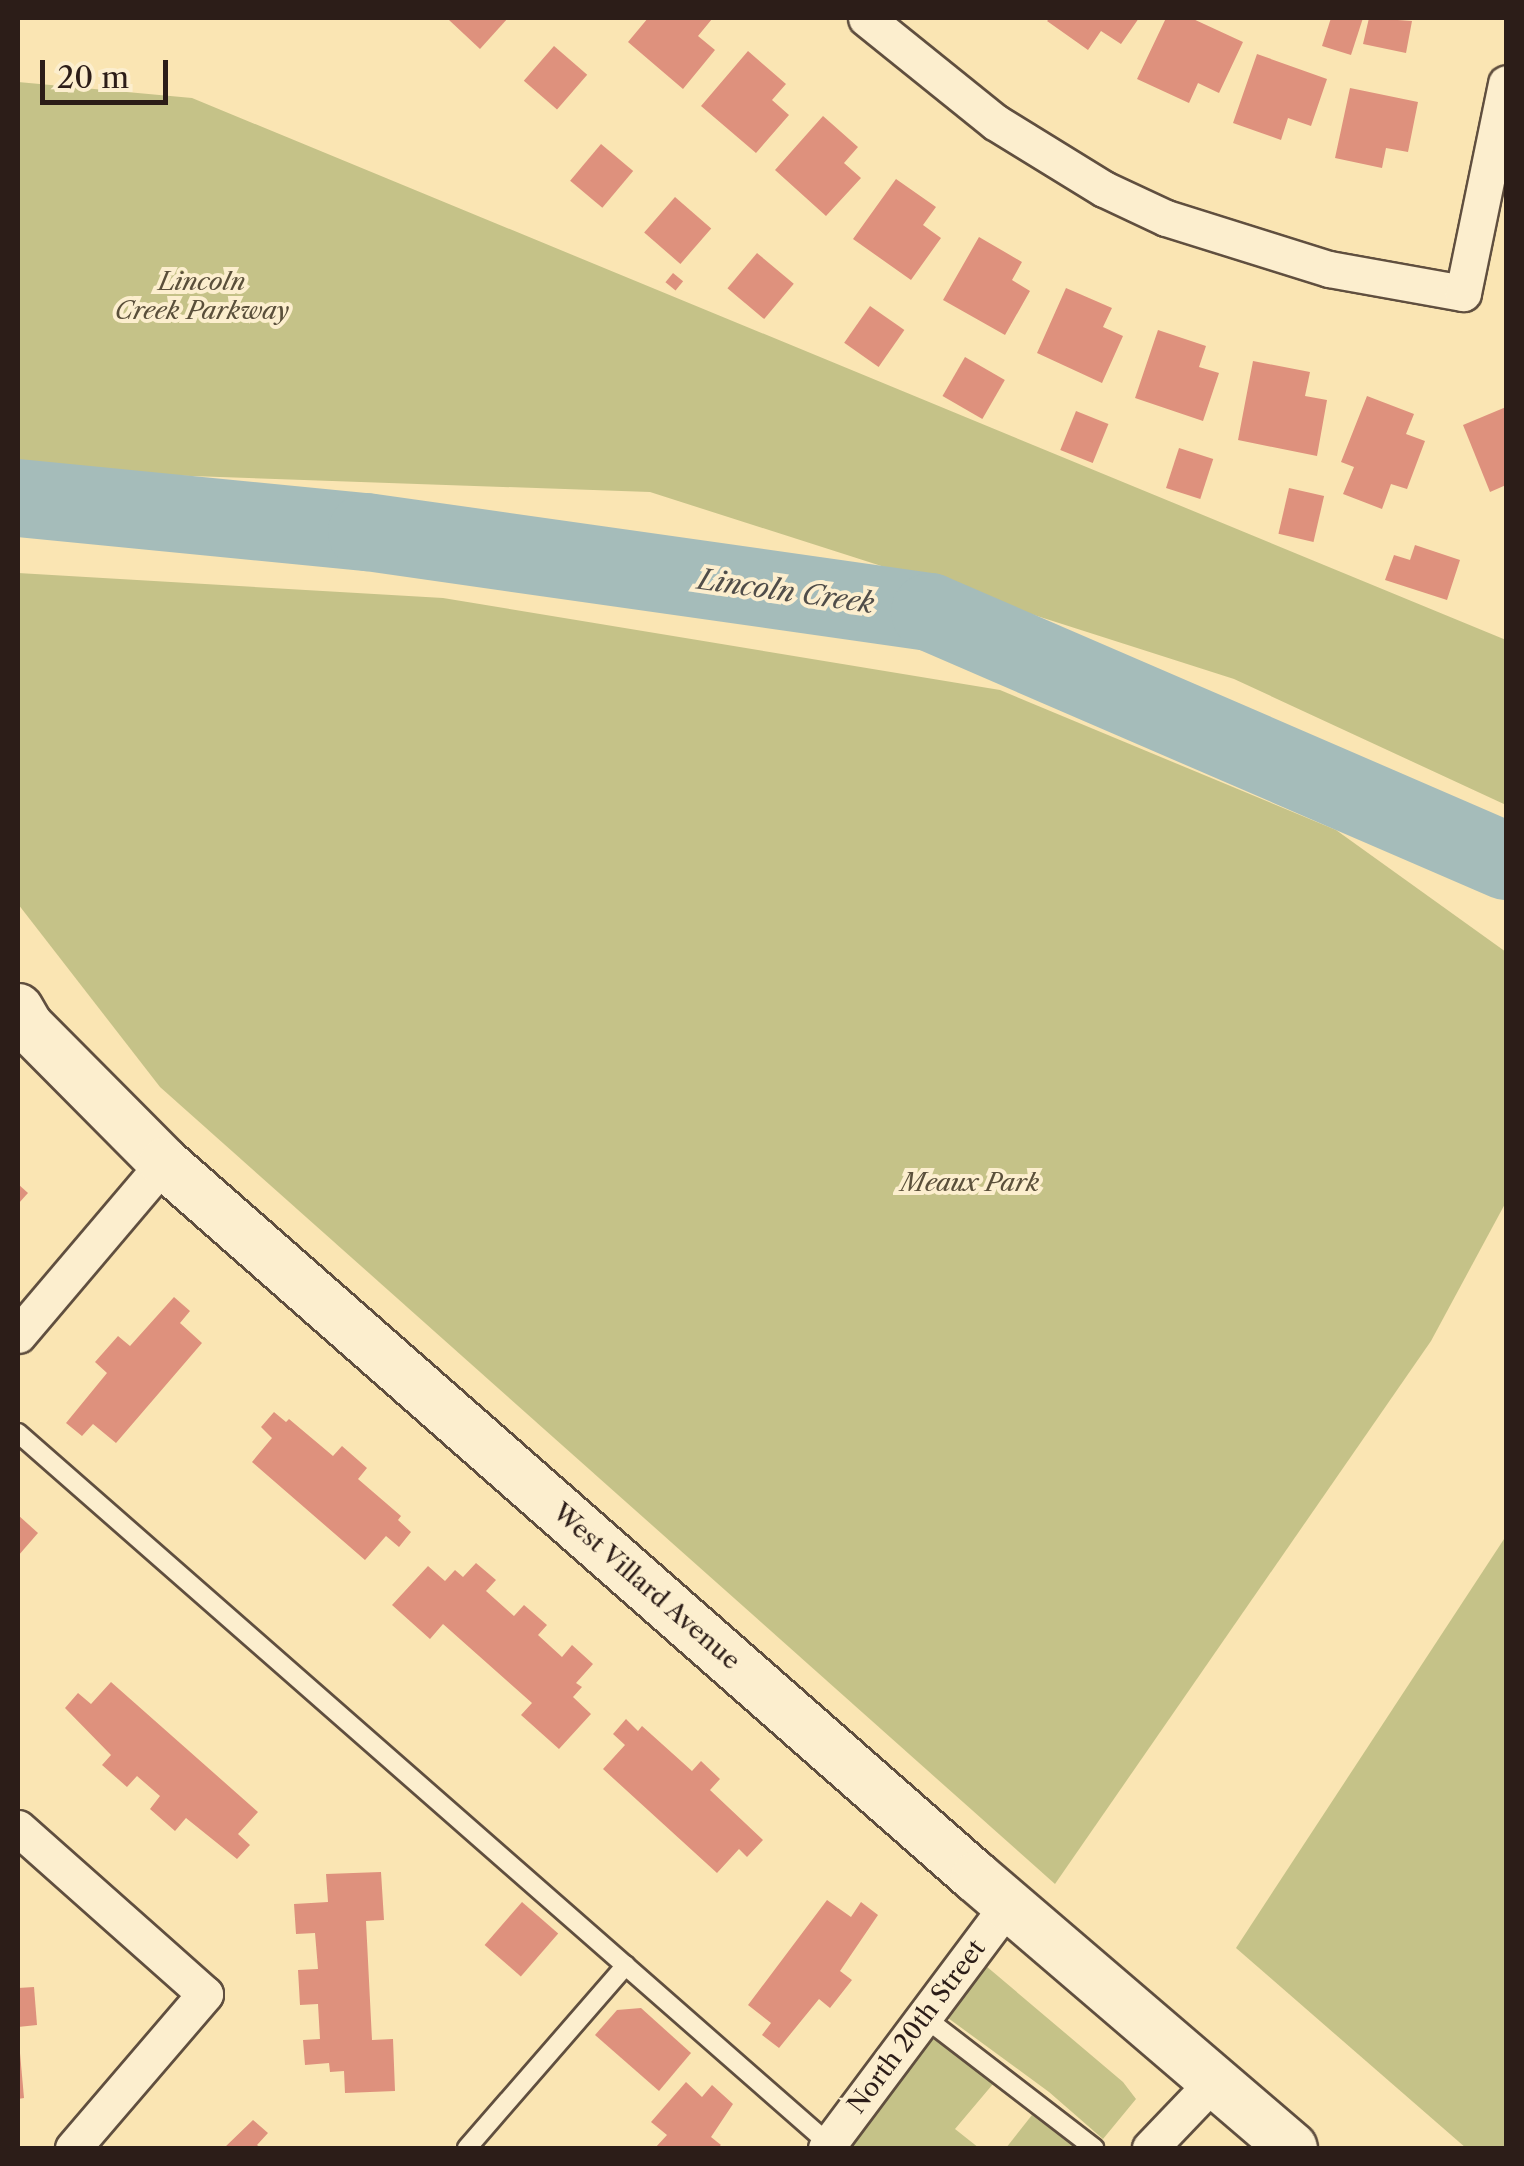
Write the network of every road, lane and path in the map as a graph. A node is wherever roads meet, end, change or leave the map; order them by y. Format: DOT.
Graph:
graph roads {
  1 [pos="866,18"];
  2 [pos="1506,84"];
  3 [pos="21,1019"];
  4 [pos="164,1163"];
  5 [pos="18,1336"];
  6 [pos="18,1433"];
  7 [pos="18,1828"];
  8 [pos="1008,1905"];
  9 [pos="626,1965"];
  10 [pos="924,2017"];
  11 [pos="1214,2081"];
  12 [pos="828,2146"];
  13 [pos="73,2148"];
  14 [pos="467,2148"];
  15 [pos="1094,2148"];
  16 [pos="1150,2148"];
  17 [pos="1292,2148"];
  1 -- 2 [label="street"];
  3 -- 4 [label="street, West Villard Avenue"];
  4 -- 5 [label="street"];
  4 -- 8 [label="street, West Villard Avenue"];
  6 -- 9 [label="lane"];
  7 -- 13 [label="street"];
  8 -- 10 [label="street, North 20th Street"];
  8 -- 11 [label="street, West Villard Avenue"];
  9 -- 12 [label="lane"];
  9 -- 14 [label="lane"];
  10 -- 12 [label="street, North 20th Street"];
  10 -- 15 [label="lane"];
  11 -- 16 [label="street"];
  11 -- 17 [label="street, West Villard Avenue"];
}
